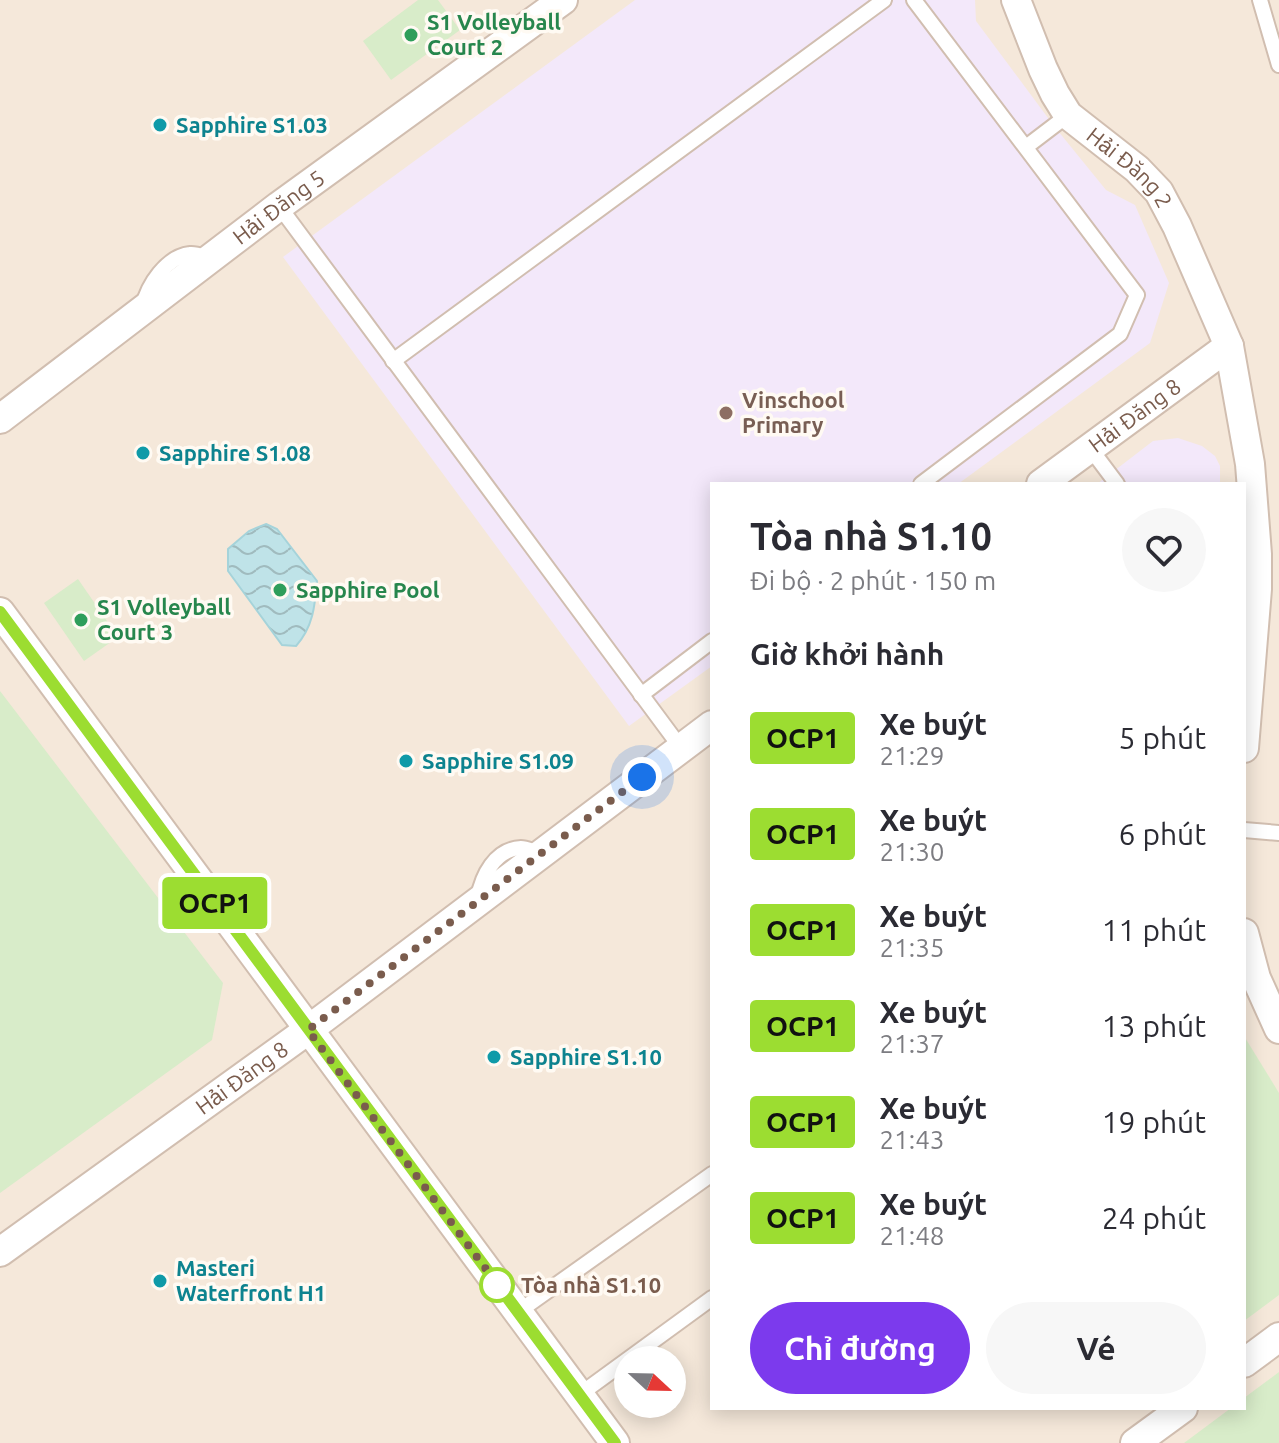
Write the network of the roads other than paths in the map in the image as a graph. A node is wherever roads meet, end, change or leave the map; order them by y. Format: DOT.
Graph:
graph roads {
  1 [pos="563,0"];
  2 [pos="884,0"];
  3 [pos="914,0"];
  4 [pos="1016,0"];
  5 [pos="1260,0"];
  6 [pos="1279,65"];
  7 [pos="1068,115"];
  8 [pos="1026,147"];
  9 [pos="279,206"];
  10 [pos="1229,346"];
  11 [pos="393,361"];
  12 [pos="0,419"];
  13 [pos="1090,448"];
  14 [pos="924,482"];
  15 [pos="1044,482"];
  16 [pos="1116,482"];
  17 [pos="0,612"];
  18 [pos="710,643"];
  19 [pos="1248,661"];
  20 [pos="641,695"];
  21 [pos="1246,704"];
  22 [pos="710,726"];
  23 [pos="681,748"];
  24 [pos="1246,830"];
  25 [pos="1279,833"];
  26 [pos="1246,940"];
  27 [pos="1279,1029"];
  28 [pos="308,1030"];
  29 [pos="710,1175"];
  30 [pos="0,1252"];
  31 [pos="710,1299"];
  32 [pos="518,1312"];
  33 [pos="1279,1337"];
  34 [pos="1246,1362"];
  35 [pos="579,1395"];
  36 [pos="1180,1410"];
  37 [pos="615,1443"];
  38 [pos="1135,1443"];
  1 -- 9 [label="street, Hải Đăng 5"];
  2 -- 11 [label="lane"];
  3 -- 8 [label="lane"];
  4 -- 7 [label="street, Hải Đăng 2"];
  5 -- 6 [label="lane"];
  7 -- 8 [label="lane"];
  7 -- 10 [label="street, Hải Đăng 2"];
  8 -- 14 [label="lane"];
  9 -- 11 [label="lane"];
  9 -- 12 [label="street, Hải Đăng 5"];
  10 -- 13 [label="street, Hải Đăng 8"];
  10 -- 19 [label="street, Hải Đăng 2"];
  11 -- 20 [label="lane"];
  13 -- 15 [label="street, Hải Đăng 8"];
  13 -- 16 [label="lane"];
  17 -- 28 [label="street"];
  18 -- 20 [label="lane"];
  19 -- 21 [label="street, Hải Đăng 2"];
  20 -- 23 [label="lane"];
  22 -- 23 [label="street, Hải Đăng 8"];
  23 -- 28 [label="street, Hải Đăng 8"];
  24 -- 25 [label="lane"];
  26 -- 27 [label="street"];
  28 -- 30 [label="street, Hải Đăng 8"];
  28 -- 32 [label="street"];
  29 -- 32 [label="lane"];
  31 -- 35 [label="lane"];
  32 -- 35 [label="street"];
  33 -- 34 [label="street"];
  35 -- 37 [label="street"];
  36 -- 38 [label="street"];
}
